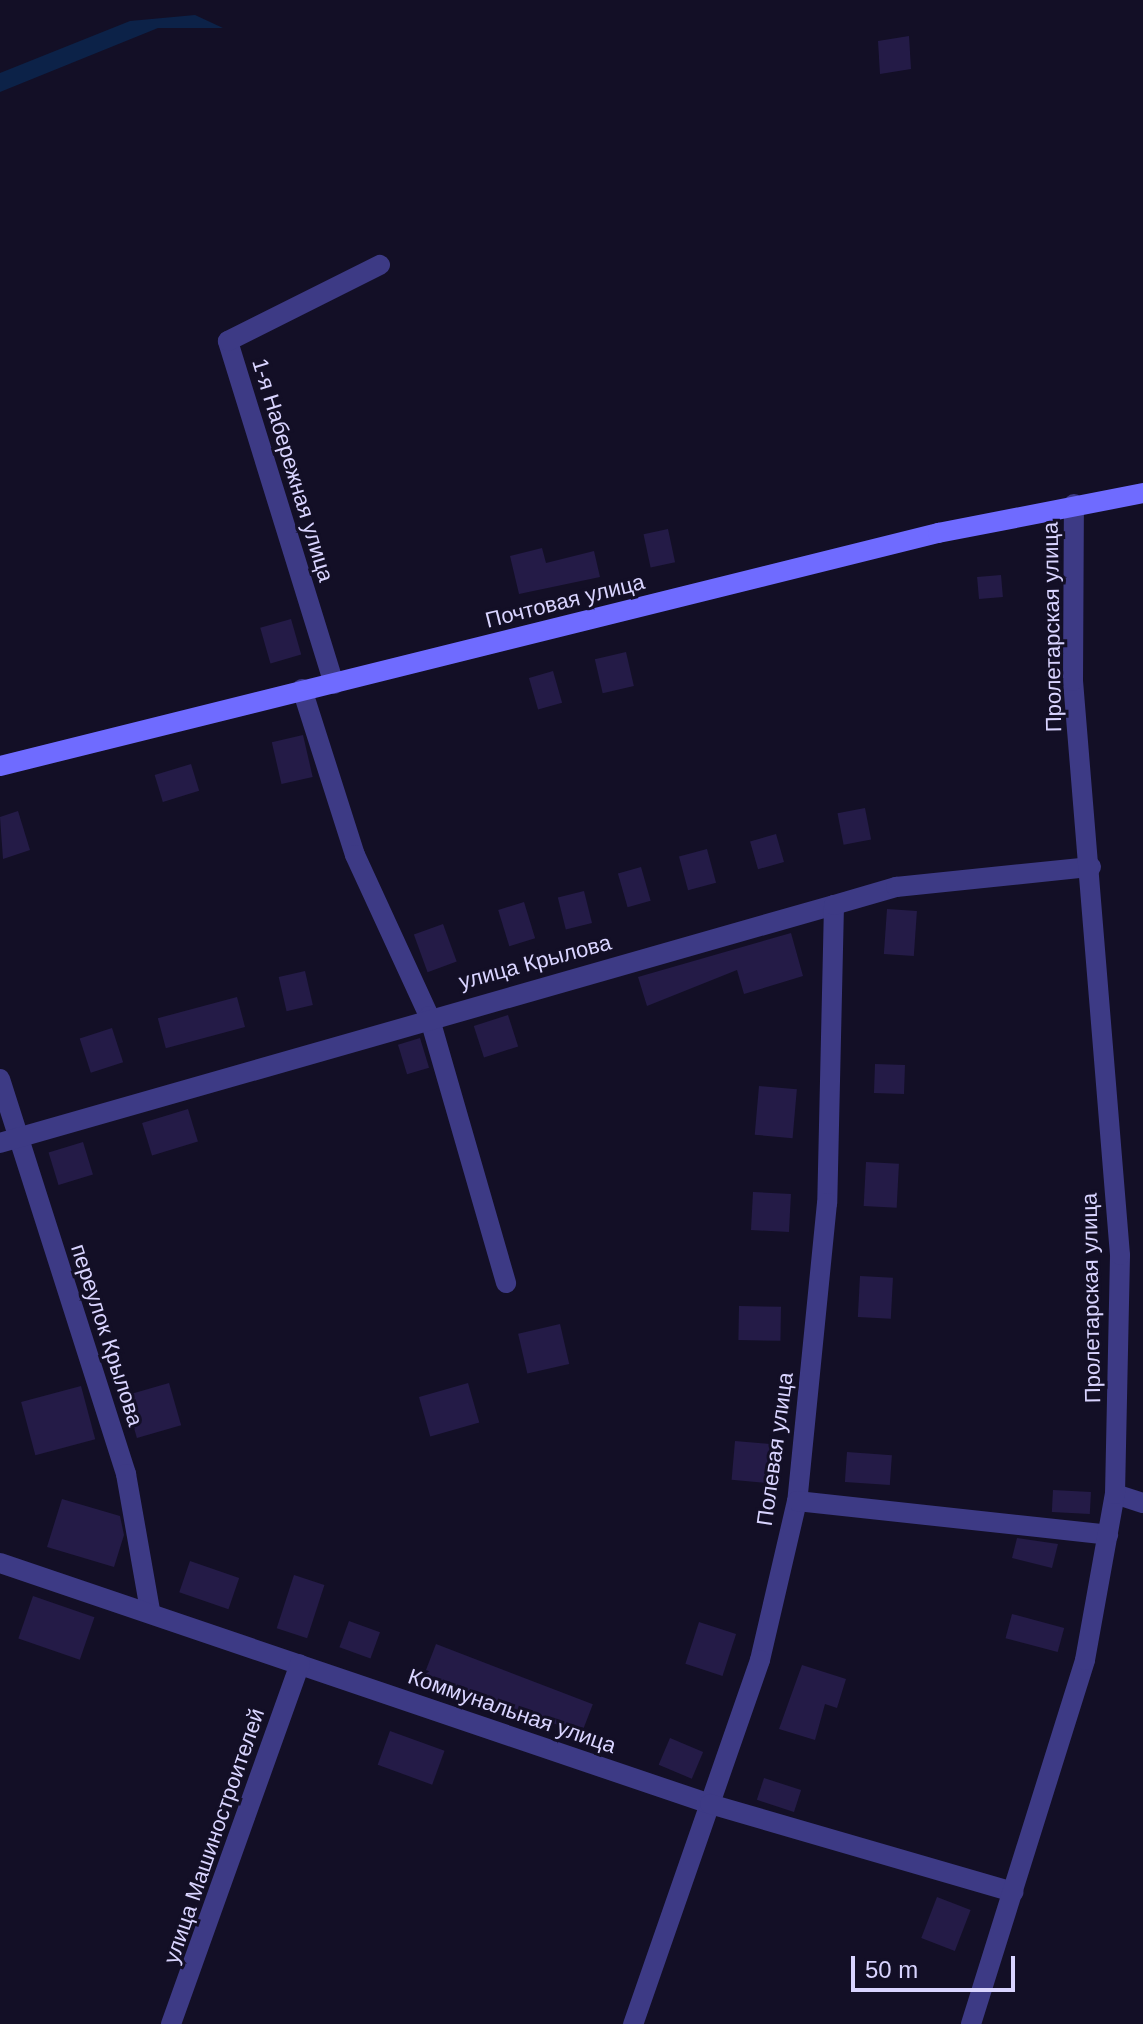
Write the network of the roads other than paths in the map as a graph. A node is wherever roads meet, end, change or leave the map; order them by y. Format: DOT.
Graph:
graph roads {
  1 [pos="380,265"];
  2 [pos="1143,493"];
  3 [pos="1074,504"];
  4 [pos="334,684"];
  5 [pos="302,689"];
  6 [pos="0,766"];
  7 [pos="1091,867"];
  8 [pos="834,905"];
  9 [pos="429,1016"];
  10 [pos="0,1079"];
  11 [pos="10,1140"];
  12 [pos="506,1283"];
  13 [pos="1115,1494"];
  14 [pos="797,1501"];
  15 [pos="1143,1503"];
  16 [pos="1108,1535"];
  17 [pos="0,1563"];
  18 [pos="150,1610"];
  19 [pos="300,1664"];
  20 [pos="710,1804"];
  21 [pos="1013,1892"];
  22 [pos="171,2024"];
  23 [pos="633,2024"];
  24 [pos="971,2024"];
  1 -- 4 [label="street, 1-я Набережная улица"];
  2 -- 3 [label="main road, Почтовая улица"];
  3 -- 4 [label="main road, Почтовая улица"];
  3 -- 7 [label="street, Пролетарская улица"];
  4 -- 5 [label="main road, Почтовая улица"];
  5 -- 6 [label="main road, Почтовая улица"];
  5 -- 9 [label="street"];
  7 -- 8 [label="street, улица Крылова"];
  7 -- 13 [label="street, Пролетарская улица"];
  8 -- 9 [label="street, улица Крылова"];
  8 -- 14 [label="street, Полевая улица"];
  9 -- 11 [label="street, улица Крылова"];
  9 -- 12 [label="street"];
  10 -- 11 [label="street, переулок Крылова"];
  11 -- 18 [label="street, переулок Крылова"];
  13 -- 15 [label="street"];
  13 -- 16 [label="street, Пролетарская улица"];
  14 -- 16 [label="street"];
  14 -- 20 [label="street, Полевая улица"];
  16 -- 21 [label="street, Пролетарская улица"];
  17 -- 18 [label="street, Коммунальная улица"];
  18 -- 19 [label="street, Коммунальная улица"];
  19 -- 20 [label="street, Коммунальная улица"];
  19 -- 22 [label="street, улица Машиностроителей"];
  20 -- 21 [label="street, Коммунальная улица"];
  20 -- 23 [label="street, Полевая улица"];
  21 -- 24 [label="street, Пролетарская улица"];
}
